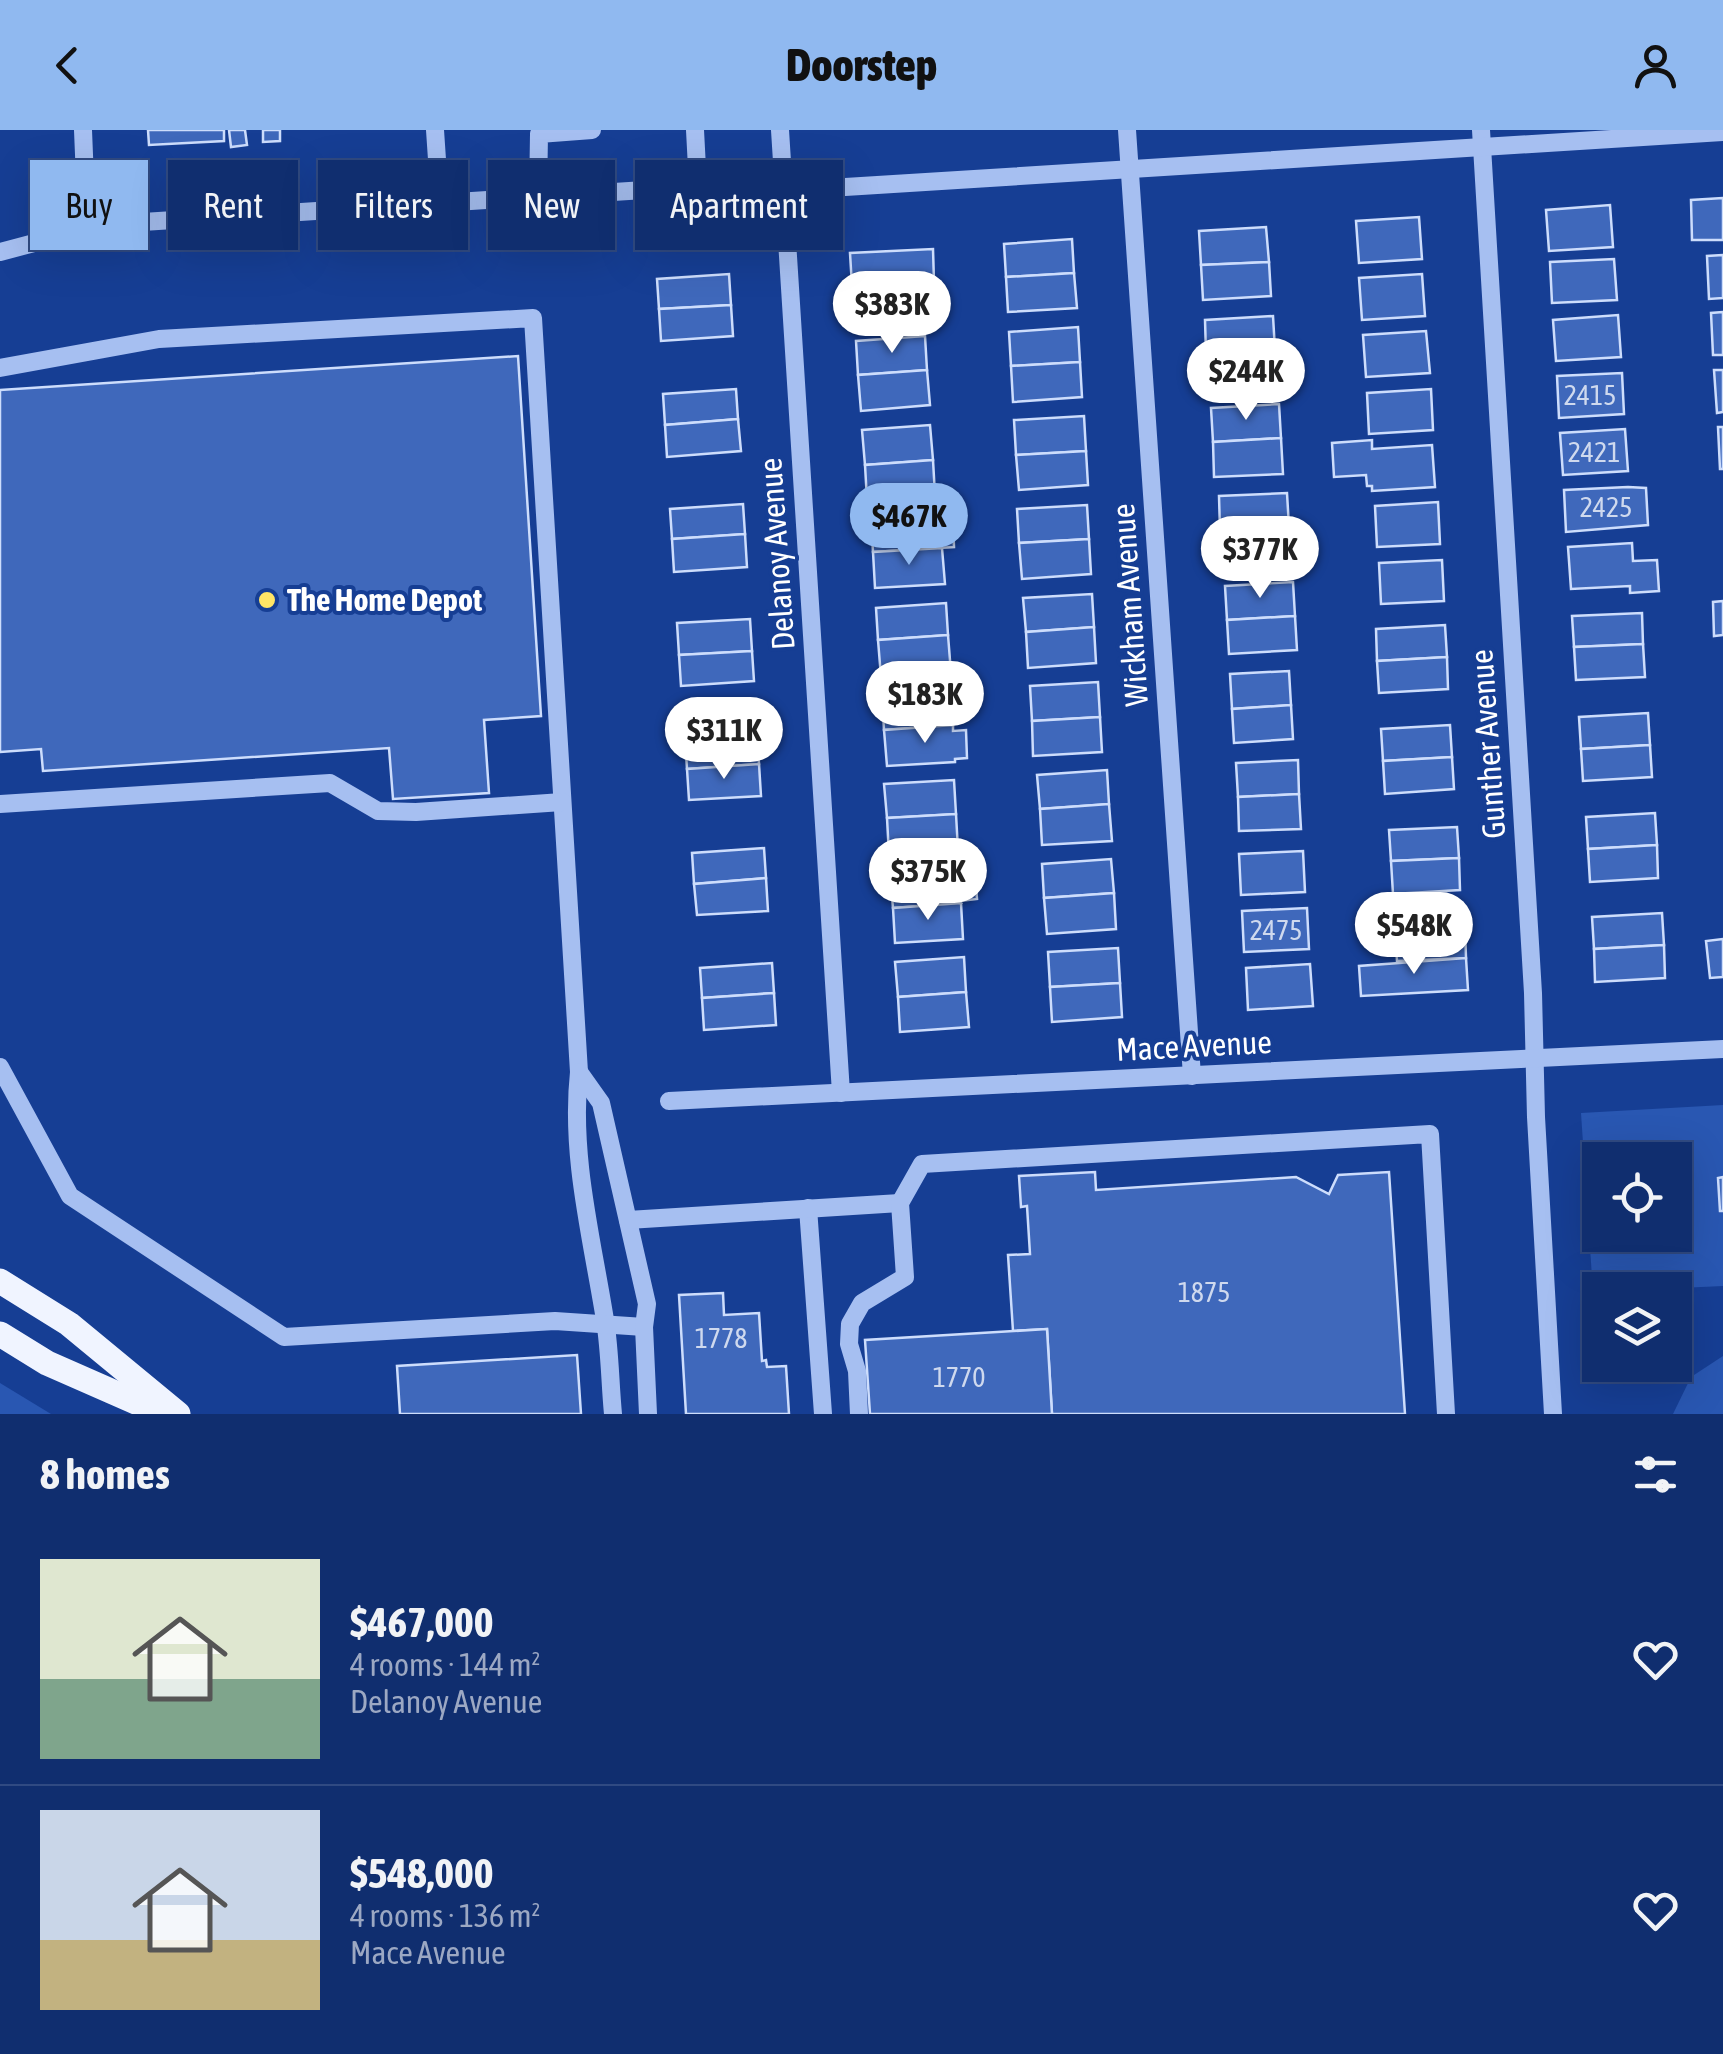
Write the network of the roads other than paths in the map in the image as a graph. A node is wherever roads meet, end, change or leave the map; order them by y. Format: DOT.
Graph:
graph roads {
  1 [pos="84,130"];
  2 [pos="435,130"];
  3 [pos="592,130"];
  4 [pos="695,130"];
  5 [pos="780,130"];
  6 [pos="1127,130"];
  7 [pos="1723,132"];
  8 [pos="1482,139"];
  9 [pos="85,160"];
  10 [pos="437,160"];
  11 [pos="539,160"];
  12 [pos="697,160"];
  13 [pos="783,160"];
  14 [pos="1130,169"];
  15 [pos="843,187"];
  16 [pos="318,211"];
  17 [pos="148,222"];
  18 [pos="30,244"];
  19 [pos="789,250"];
  20 [pos="0,252"];
  21 [pos="0,368"];
  22 [pos="562,802"];
  23 [pos="0,804"];
  24 [pos="1723,1049"];
  25 [pos="1535,1058"];
  26 [pos="0,1066"];
  27 [pos="579,1072"];
  28 [pos="1192,1076"];
  29 [pos="841,1094"];
  30 [pos="668,1101"];
  31 [pos="900,1202"];
  32 [pos="808,1208"];
  33 [pos="628,1220"];
  34 [pos="0,1281"];
  35 [pos="606,1326"];
  36 [pos="644,1327"];
  37 [pos="0,1334"];
  38 [pos="163,1414"];
  39 [pos="178,1414"];
  40 [pos="613,1414"];
  41 [pos="648,1414"];
  42 [pos="823,1414"];
  43 [pos="860,1414"];
  44 [pos="1446,1414"];
  45 [pos="1553,1414"];
  1 -- 9 [label="street"];
  2 -- 10 [label="street"];
  3 -- 11 [label="street"];
  4 -- 12 [label="street"];
  5 -- 13 [label="street, Delanoy Avenue"];
  6 -- 14 [label="street, Wickham Avenue"];
  7 -- 8 [label="street"];
  8 -- 14 [label="street"];
  8 -- 25 [label="street, Gunther Avenue"];
  14 -- 15 [label="street"];
  14 -- 28 [label="street, Wickham Avenue"];
  16 -- 17 [label="street"];
  18 -- 20 [label="street"];
  19 -- 29 [label="street, Delanoy Avenue"];
  21 -- 22 [label="street"];
  22 -- 23 [label="street"];
  22 -- 27 [label="street"];
  24 -- 25 [label="street, Mace Avenue"];
  25 -- 28 [label="street, Mace Avenue"];
  25 -- 45 [label="street, Gunther Avenue"];
  26 -- 35 [label="street"];
  27 -- 33 [label="street"];
  27 -- 35 [label="street"];
  28 -- 29 [label="street, Mace Avenue"];
  29 -- 30 [label="street, Mace Avenue"];
  31 -- 32 [label="street"];
  31 -- 43 [label="street"];
  31 -- 44 [label="street"];
  32 -- 33 [label="street"];
  32 -- 42 [label="street"];
  33 -- 36 [label="street"];
  34 -- 39 [label="main road"];
  35 -- 36 [label="street"];
  35 -- 40 [label="street"];
  36 -- 41 [label="street"];
  37 -- 38 [label="main road"];
}
